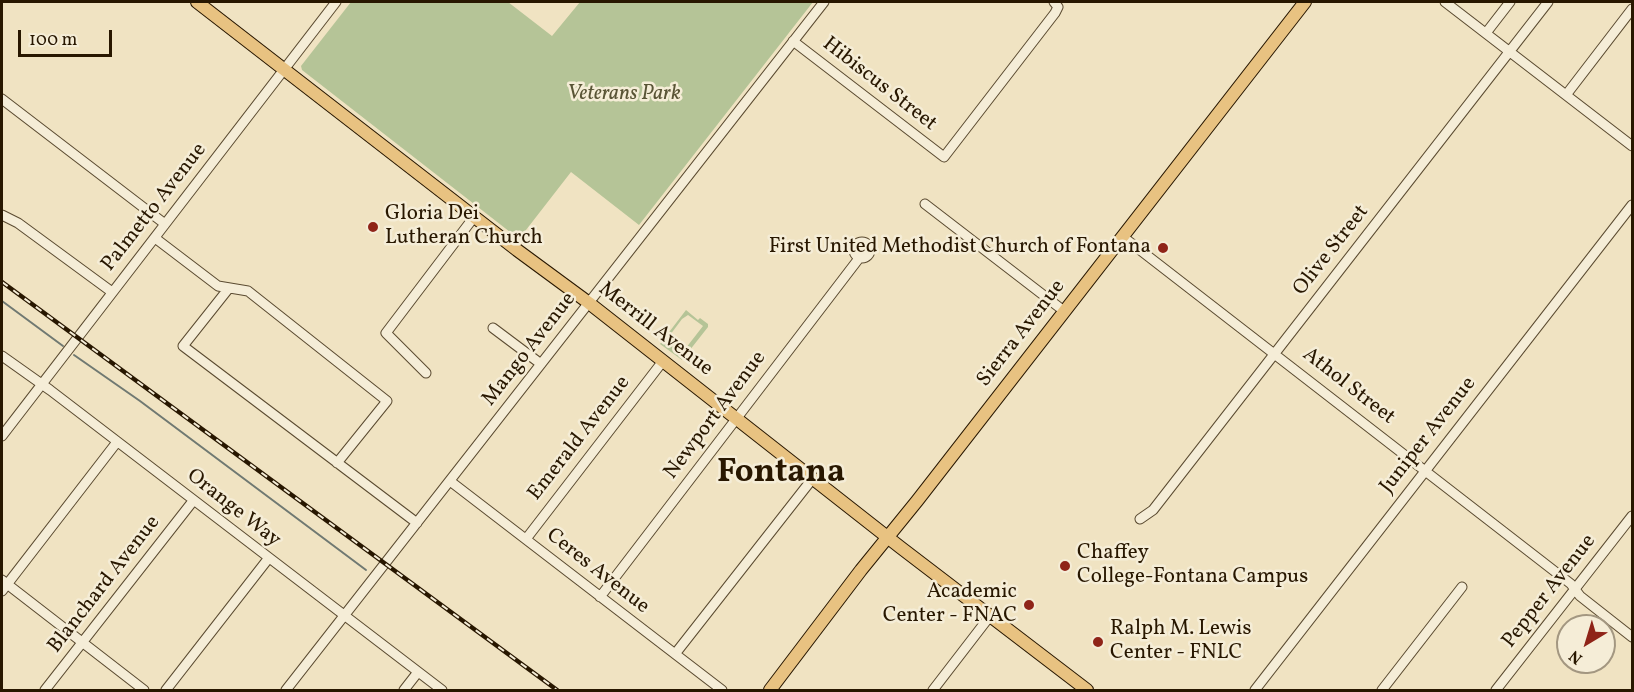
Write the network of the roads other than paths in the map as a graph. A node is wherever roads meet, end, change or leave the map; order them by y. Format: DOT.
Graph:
graph roads {
  1 [pos="196,2"];
  2 [pos="336,2"];
  3 [pos="824,2"];
  4 [pos="1305,2"];
  5 [pos="1445,2"];
  6 [pos="1510,2"];
  7 [pos="1548,2"];
  8 [pos="1056,4"];
  9 [pos="1632,9"];
  10 [pos="1486,33"];
  11 [pos="793,41"];
  12 [pos="1510,51"];
  13 [pos="284,69"];
  14 [pos="1566,95"];
  15 [pos="2,99"];
  16 [pos="1632,146"];
  17 [pos="925,204"];
  18 [pos="1632,205"];
  19 [pos="2,214"];
  20 [pos="474,217"];
  21 [pos="165,224"];
  22 [pos="1122,236"];
  23 [pos="155,238"];
  24 [pos="860,257"];
  25 [pos="229,288"];
  26 [pos="112,292"];
  27 [pos="590,303"];
  28 [pos="1064,311"];
  29 [pos="493,328"];
  30 [pos="1275,354"];
  31 [pos="2,356"];
  32 [pos="663,361"];
  33 [pos="541,364"];
  34 [pos="426,373"];
  35 [pos="41,385"];
  36 [pos="737,419"];
  37 [pos="2,436"];
  38 [pos="117,442"];
  39 [pos="337,463"];
  40 [pos="1426,471"];
  41 [pos="813,478"];
  42 [pos="450,481"];
  43 [pos="193,501"];
  44 [pos="1632,516"];
  45 [pos="1140,519"];
  46 [pos="417,523"];
  47 [pos="887,537"];
  48 [pos="526,539"];
  49 [pos="268,559"];
  50 [pos="3,585"];
  51 [pos="1462,587"];
  52 [pos="1575,590"];
  53 [pos="600,597"];
  54 [pos="345,615"];
  55 [pos="990,616"];
  56 [pos="1632,637"];
  57 [pos="83,643"];
  58 [pos="675,654"];
  59 [pos="418,672"];
  60 [pos="45,690"];
  61 [pos="144,690"];
  62 [pos="166,690"];
  63 [pos="286,690"];
  64 [pos="404,690"];
  65 [pos="442,690"];
  66 [pos="722,690"];
  67 [pos="770,690"];
  68 [pos="933,690"];
  69 [pos="1087,690"];
  70 [pos="1255,690"];
  71 [pos="1382,690"];
  72 [pos="1496,690"];
  1 -- 13 [label="main road, Merrill Avenue"];
  2 -- 13 [label="street, Palmetto Avenue"];
  3 -- 11 [label="street, Mango Avenue"];
  4 -- 22 [label="main road, Sierra Avenue"];
  5 -- 10 [label="street"];
  6 -- 10 [label="street"];
  7 -- 12 [label="street, Olive Street"];
  8 -- 11 [label="street, Hibiscus Street"];
  9 -- 14 [label="street"];
  10 -- 12 [label="street"];
  11 -- 27 [label="street, Mango Avenue"];
  12 -- 14 [label="street"];
  12 -- 30 [label="street, Olive Street"];
  13 -- 20 [label="main road, Merrill Avenue"];
  13 -- 21 [label="street, Palmetto Avenue"];
  14 -- 16 [label="street"];
  15 -- 21 [label="street"];
  17 -- 28 [label="street"];
  18 -- 40 [label="street, Juniper Avenue"];
  19 -- 26 [label="street"];
  20 -- 27 [label="main road, Merrill Avenue"];
  20 -- 34 [label="street"];
  21 -- 23 [label="street, Palmetto Avenue"];
  22 -- 28 [label="main road, Sierra Avenue"];
  22 -- 30 [label="street, Athol Street"];
  23 -- 25 [label="street"];
  23 -- 26 [label="street, Palmetto Avenue"];
  24 -- 36 [label="street, Newport Avenue"];
  25 -- 39 [label="street"];
  25 -- 39 [label="street"];
  26 -- 35 [label="street, Palmetto Avenue"];
  27 -- 32 [label="main road, Merrill Avenue"];
  27 -- 33 [label="street, Mango Avenue"];
  28 -- 47 [label="main road, Sierra Avenue"];
  29 -- 33 [label="street"];
  30 -- 40 [label="street, Athol Street"];
  30 -- 45 [label="street, Olive Street"];
  31 -- 35 [label="street, Orange Way"];
  32 -- 36 [label="main road, Merrill Avenue"];
  32 -- 48 [label="street, Emerald Avenue"];
  33 -- 42 [label="street, Mango Avenue"];
  35 -- 37 [label="street, Palmetto Avenue"];
  35 -- 38 [label="street, Orange Way"];
  36 -- 41 [label="main road, Merrill Avenue"];
  36 -- 53 [label="street, Newport Avenue"];
  38 -- 43 [label="street, Orange Way"];
  38 -- 50 [label="street"];
  39 -- 46 [label="street"];
  40 -- 52 [label="street, Athol Street"];
  40 -- 70 [label="street, Juniper Avenue"];
  41 -- 47 [label="main road, Merrill Avenue"];
  41 -- 58 [label="street"];
  42 -- 46 [label="street, Mango Avenue"];
  42 -- 48 [label="street, Ceres Avenue"];
  43 -- 49 [label="street, Orange Way"];
  43 -- 57 [label="street, Blanchard Avenue"];
  44 -- 52 [label="street, Pepper Avenue"];
  46 -- 54 [label="street, Mango Avenue"];
  47 -- 55 [label="main road, Merrill Avenue"];
  47 -- 67 [label="main road, Sierra Avenue"];
  48 -- 53 [label="street, Ceres Avenue"];
  49 -- 54 [label="street, Orange Way"];
  49 -- 62 [label="street"];
  50 -- 57 [label="street"];
  51 -- 71 [label="street"];
  52 -- 56 [label="street, Athol Street"];
  52 -- 72 [label="street, Pepper Avenue"];
  53 -- 58 [label="street, Ceres Avenue"];
  54 -- 59 [label="street, Orange Way"];
  54 -- 63 [label="street, Mango Avenue"];
  55 -- 68 [label="street"];
  55 -- 69 [label="main road, Merrill Avenue"];
  57 -- 60 [label="street, Blanchard Avenue"];
  57 -- 61 [label="street"];
  58 -- 66 [label="street, Ceres Avenue"];
  59 -- 64 [label="street"];
  59 -- 65 [label="street, Orange Way"];
}
